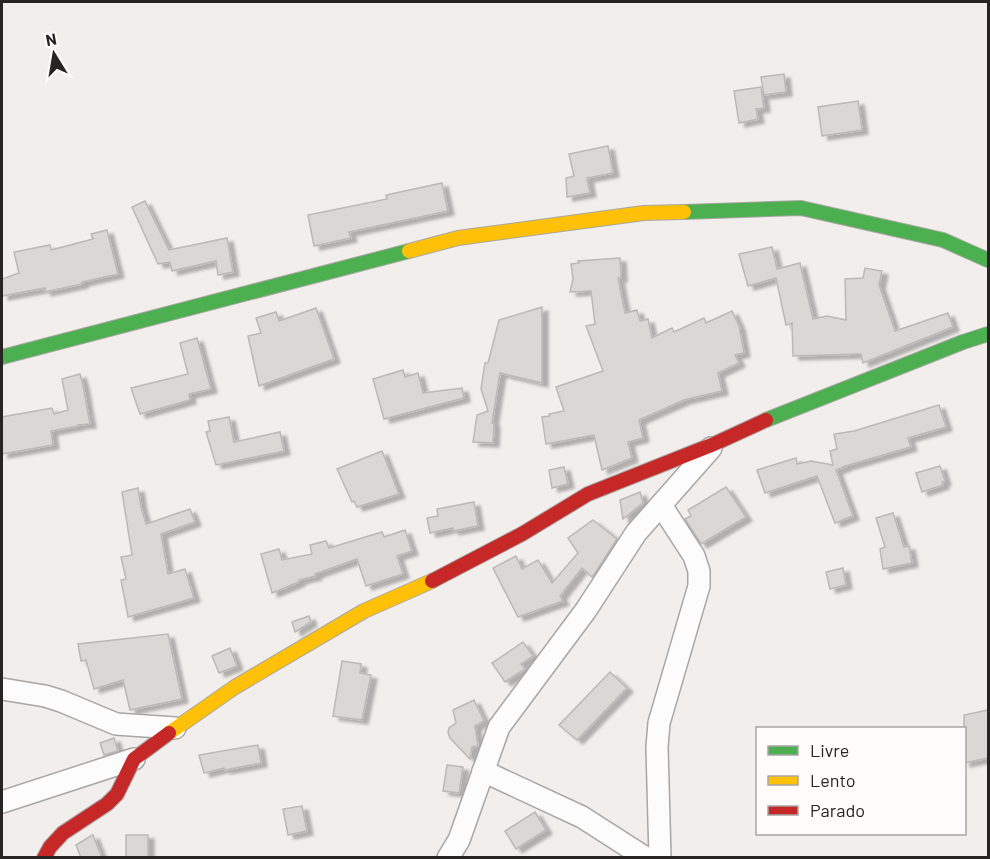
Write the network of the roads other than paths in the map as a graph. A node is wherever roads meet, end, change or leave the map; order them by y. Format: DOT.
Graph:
graph roads {
  1 [pos="988,260"];
  2 [pos="988,334"];
  3 [pos="2,357"];
  4 [pos="714,444"];
  5 [pos="661,505"];
  6 [pos="2,689"];
  7 [pos="175,728"];
  8 [pos="134,759"];
  9 [pos="483,771"];
  10 [pos="2,802"];
  11 [pos="44,858"];
  12 [pos="448,858"];
  13 [pos="646,858"];
  14 [pos="660,858"];
  1 -- 3 [label="street"];
  2 -- 4 [label="street"];
  4 -- 5 [label="street"];
  4 -- 7 [label="street"];
  5 -- 9 [label="street"];
  5 -- 14 [label="street"];
  6 -- 7 [label="street"];
  7 -- 8 [label="street"];
  8 -- 10 [label="street"];
  8 -- 11 [label="street"];
  9 -- 12 [label="street"];
  9 -- 13 [label="street"];
}
